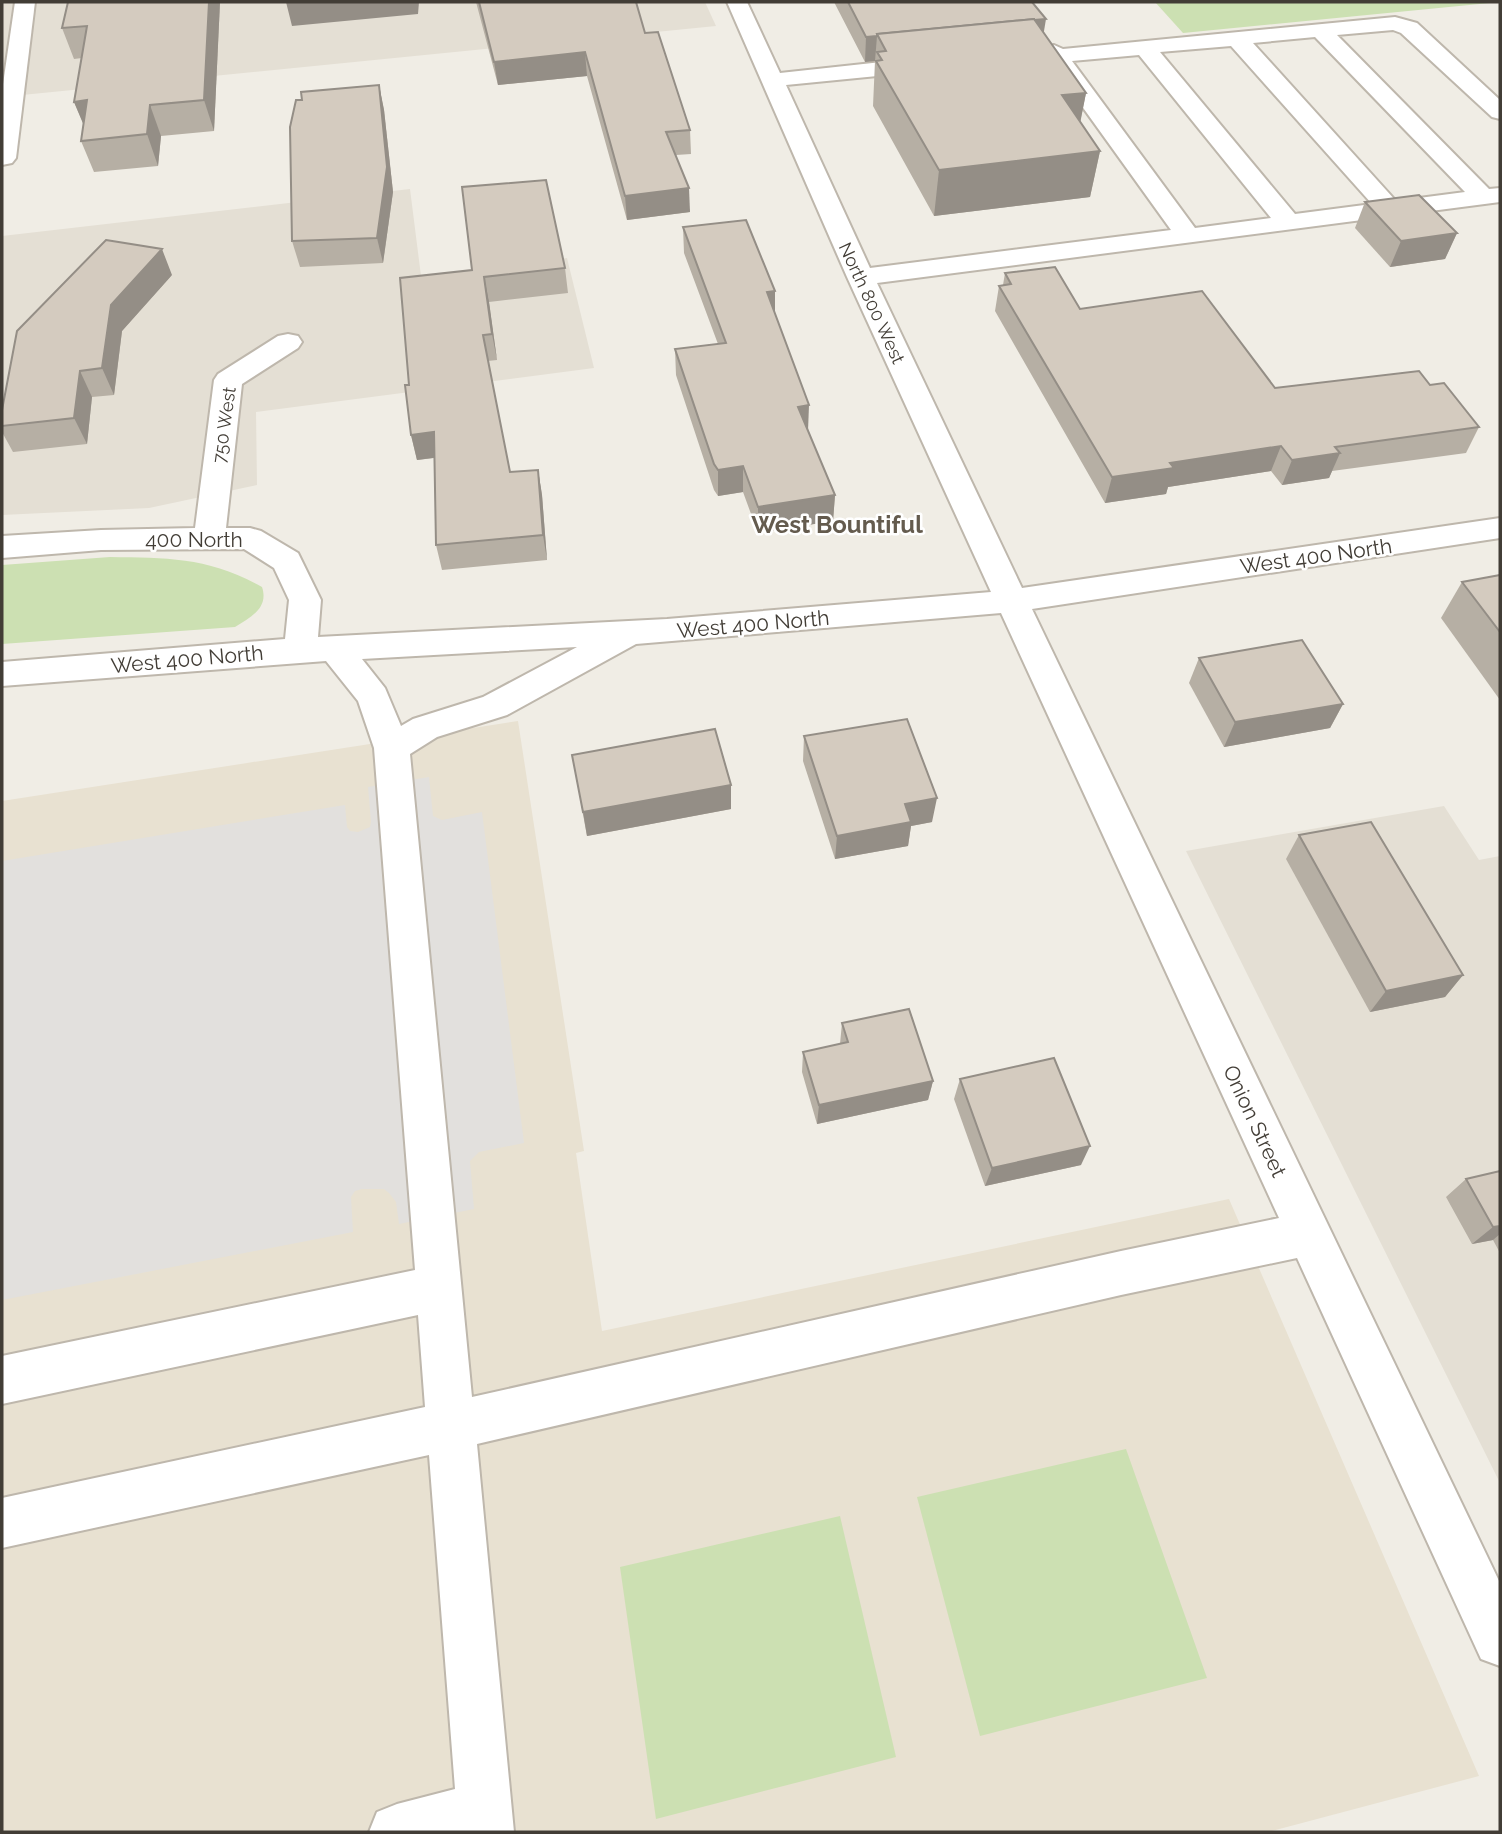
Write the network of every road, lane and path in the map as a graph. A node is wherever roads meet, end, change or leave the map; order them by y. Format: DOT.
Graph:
graph roads {
  1 [pos="25,2"];
  2 [pos="737,2"];
  3 [pos="1320,30"];
  4 [pos="1236,38"];
  5 [pos="1144,47"];
  6 [pos="1028,54"];
  7 [pos="1058,56"];
  8 [pos="948,62"];
  9 [pos="773,80"];
  10 [pos="1500,112"];
  11 [pos="4,158"];
  12 [pos="1492,196"];
  13 [pos="1389,209"];
  14 [pos="1289,223"];
  15 [pos="1188,236"];
  16 [pos="860,277"];
  17 [pos="288,342"];
  18 [pos="1500,528"];
  19 [pos="209,538"];
  20 [pos="2,547"];
  21 [pos="1012,601"];
  22 [pos="631,633"];
  23 [pos="335,648"];
  24 [pos="300,650"];
  25 [pos="2,674"];
  26 [pos="392,748"];
  27 [pos="1308,1234"];
  28 [pos="438,1288"];
  29 [pos="2,1380"];
  30 [pos="450,1426"];
  31 [pos="2,1523"];
  32 [pos="1500,1640"];
  33 [pos="485,1821"];
  34 [pos="397,1832"];
  1 -- 11 [label="street"];
  2 -- 9 [label="street, North 800 West"];
  3 -- 4 [label="street"];
  3 -- 10 [label="street"];
  3 -- 12 [label="street"];
  4 -- 5 [label="street"];
  4 -- 13 [label="street"];
  5 -- 7 [label="street"];
  5 -- 14 [label="street"];
  6 -- 7 [label="street"];
  7 -- 15 [label="street"];
  8 -- 9 [label="street"];
  9 -- 16 [label="street, North 800 West"];
  12 -- 13 [label="street"];
  13 -- 14 [label="street"];
  14 -- 15 [label="street"];
  15 -- 16 [label="street"];
  16 -- 21 [label="street, North 800 West"];
  17 -- 19 [label="street, 750 West"];
  18 -- 21 [label="street, West 400 North"];
  19 -- 20 [label="street, 400 North"];
  19 -- 24 [label="street, 400 North"];
  21 -- 22 [label="street, West 400 North"];
  21 -- 27 [label="street, Onion Street"];
  22 -- 23 [label="street, West 400 North"];
  22 -- 26 [label="street"];
  23 -- 24 [label="street, West 400 North"];
  23 -- 26 [label="street"];
  24 -- 25 [label="street, West 400 North"];
  26 -- 28 [label="street"];
  27 -- 30 [label="street"];
  27 -- 32 [label="street, Onion Street"];
  28 -- 29 [label="street"];
  28 -- 30 [label="street"];
  30 -- 31 [label="street"];
  30 -- 33 [label="street"];
  33 -- 34 [label="street"];
}
